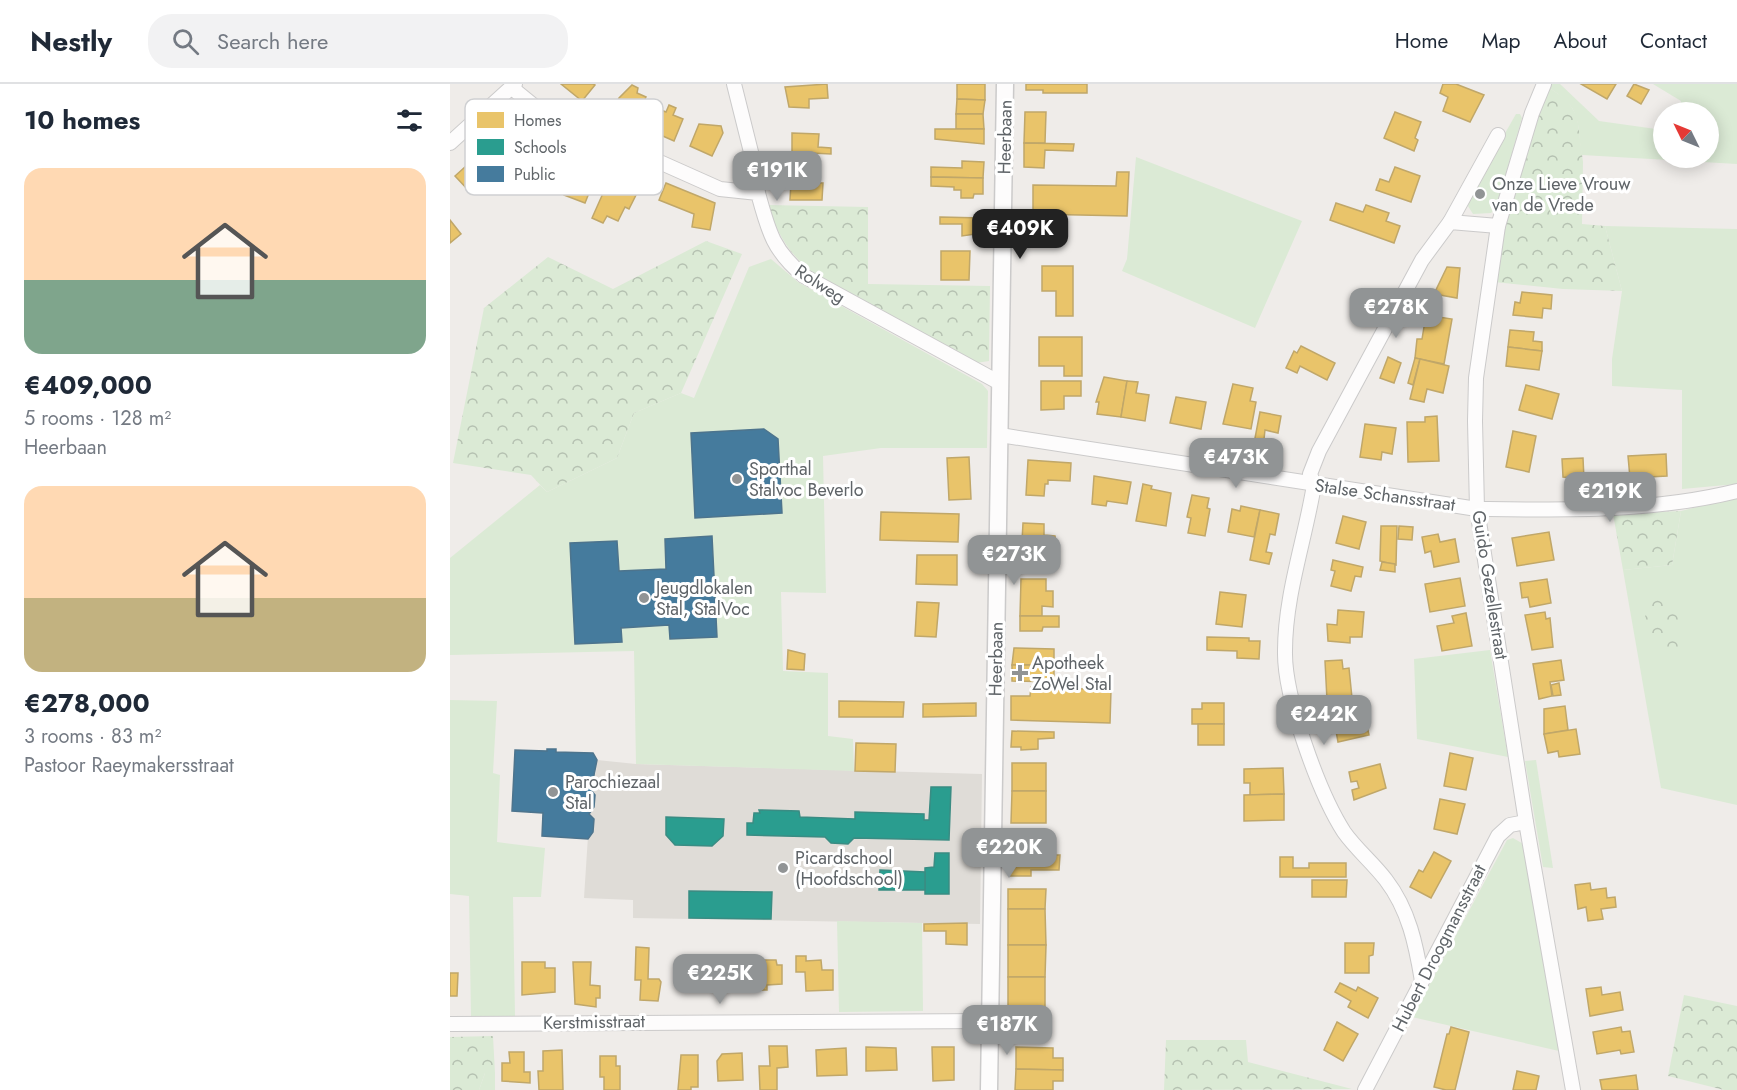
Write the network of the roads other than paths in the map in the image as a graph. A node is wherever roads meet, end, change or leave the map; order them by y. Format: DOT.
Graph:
graph roads {
  1 [pos="734,84"];
  2 [pos="1005,84"];
  3 [pos="1544,84"];
  4 [pos="513,86"];
  5 [pos="499,99"];
  6 [pos="527,99"];
  7 [pos="465,129"];
  8 [pos="1497,135"];
  9 [pos="450,143"];
  10 [pos="663,164"];
  11 [pos="758,193"];
  12 [pos="1450,222"];
  13 [pos="1498,226"];
  14 [pos="1000,383"];
  15 [pos="1000,435"];
  16 [pos="1314,485"];
  17 [pos="1737,491"];
  18 [pos="1478,509"];
  19 [pos="1526,822"];
  20 [pos="1422,981"];
  21 [pos="990,1021"];
  22 [pos="450,1024"];
  23 [pos="989,1090"];
  24 [pos="1365,1090"];
  25 [pos="1573,1090"];
  1 -- 11 [label="street, Rolweg"];
  2 -- 14 [label="street, Heerbaan"];
  3 -- 13 [label="street, Guido Gezellestraat"];
  4 -- 5 [label="street"];
  4 -- 6 [label="street"];
  7 -- 9 [label="street"];
  8 -- 12 [label="street"];
  10 -- 11 [label="street"];
  11 -- 14 [label="street, Rolweg"];
  12 -- 13 [label="street"];
  12 -- 16 [label="street"];
  13 -- 18 [label="street, Guido Gezellestraat"];
  14 -- 15 [label="street, Heerbaan"];
  15 -- 16 [label="street, Stalse Schansstraat"];
  15 -- 21 [label="street, Heerbaan"];
  16 -- 18 [label="street, Stalse Schansstraat"];
  16 -- 20 [label="street"];
  17 -- 18 [label="street, Stalse Schansstraat"];
  18 -- 19 [label="street, Guido Gezellestraat"];
  19 -- 20 [label="street, Hubert Droogmansstraat"];
  19 -- 25 [label="street, Guido Gezellestraat"];
  20 -- 24 [label="street, Hubert Droogmansstraat"];
  21 -- 22 [label="street, Kerstmisstraat"];
  21 -- 23 [label="street, Heerbaan"];
}
